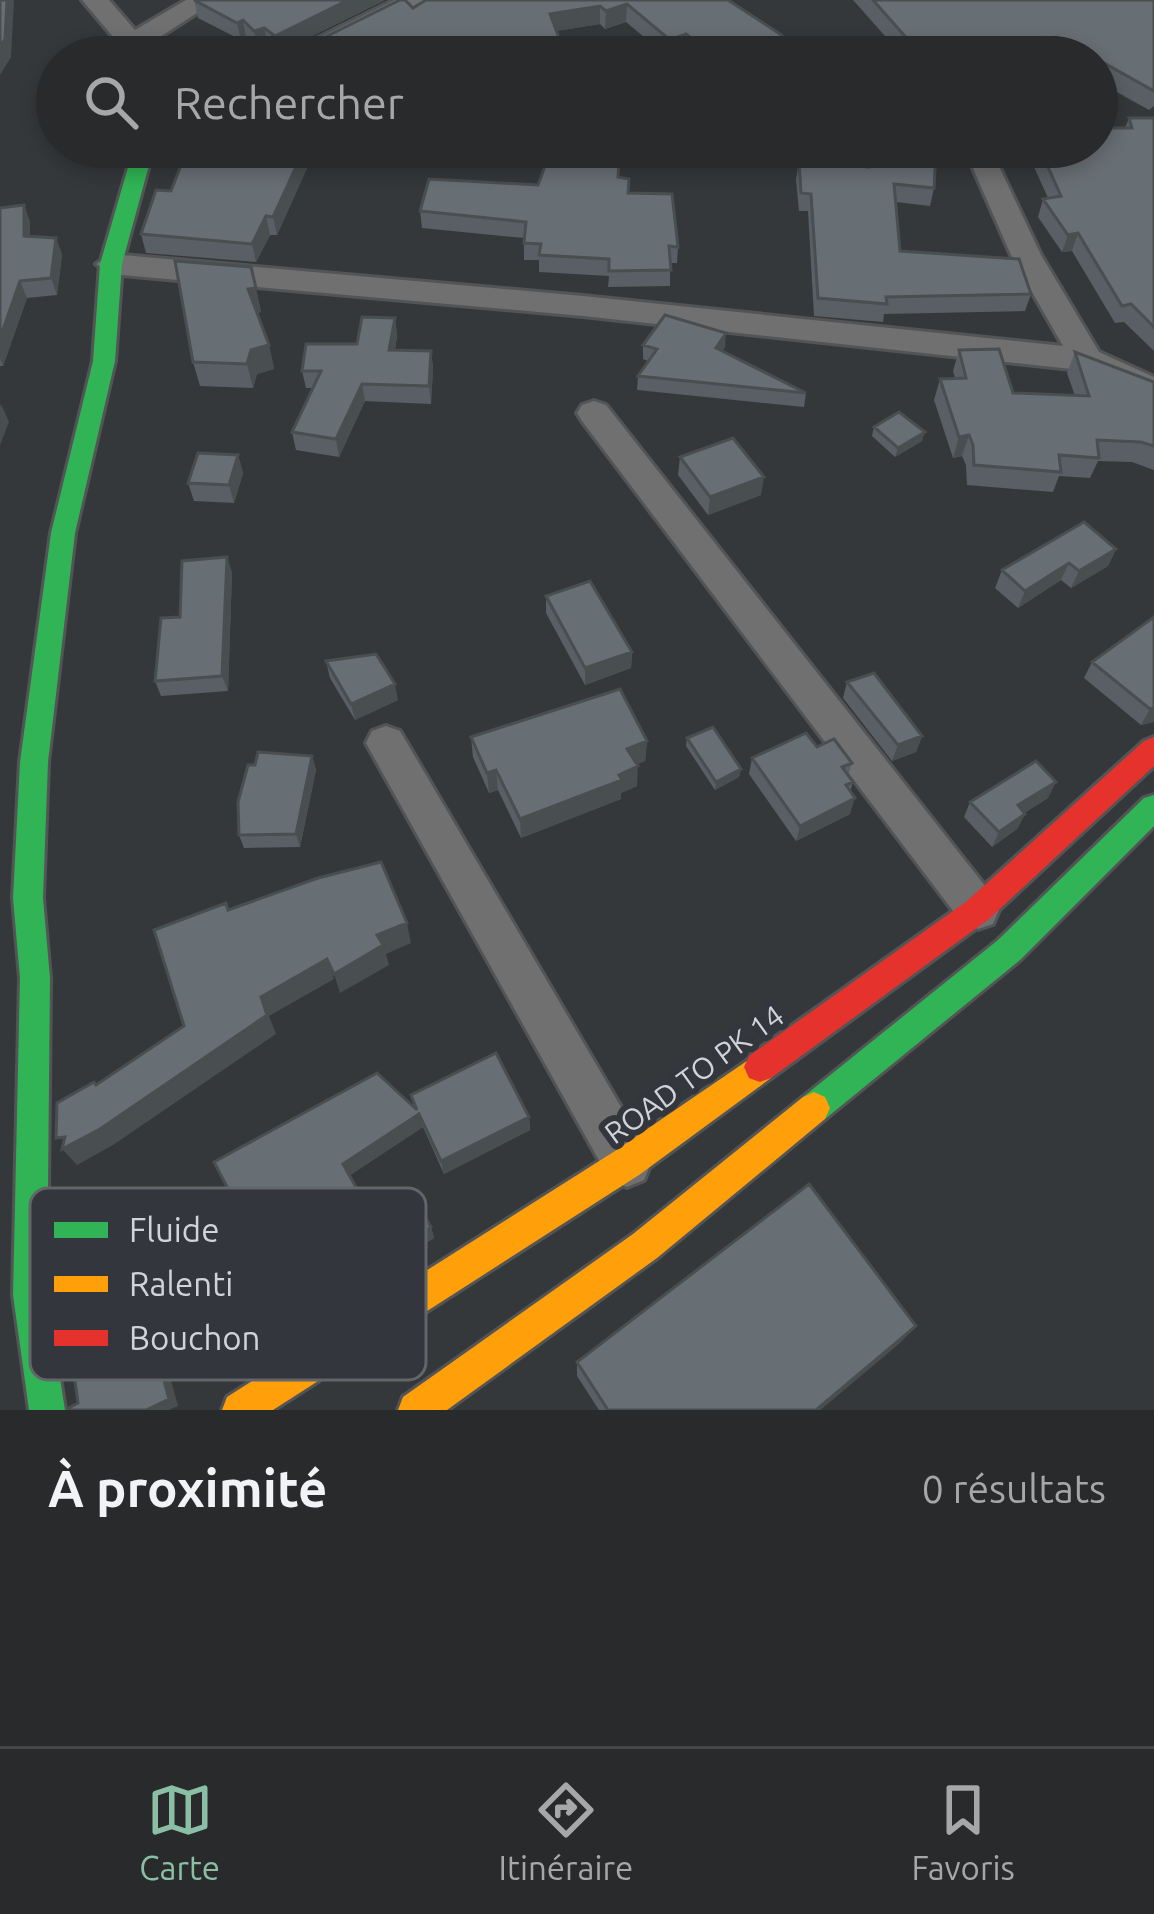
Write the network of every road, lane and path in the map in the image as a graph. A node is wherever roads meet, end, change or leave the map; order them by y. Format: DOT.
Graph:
graph roads {
  1 [pos="95,0"];
  2 [pos="204,0"];
  3 [pos="416,0"];
  4 [pos="123,36"];
  5 [pos="154,36"];
  6 [pos="338,36"];
  7 [pos="138,168"];
  8 [pos="987,168"];
  9 [pos="111,264"];
  10 [pos="1088,359"];
  11 [pos="1154,390"];
  12 [pos="594,413"];
  13 [pos="386,743"];
  14 [pos="1154,749"];
  15 [pos="1154,807"];
  16 [pos="978,910"];
  17 [pos="627,1163"];
  18 [pos="32,1188"];
  19 [pos="426,1296"];
  20 [pos="43,1380"];
  21 [pos="289,1380"];
  22 [pos="47,1410"];
  23 [pos="239,1410"];
  24 [pos="416,1410"];
  1 -- 4 [label="street"];
  2 -- 5 [label="street"];
  3 -- 6 [label="street"];
  7 -- 9 [label="main road"];
  8 -- 10 [label="street"];
  9 -- 10 [label="street"];
  9 -- 18 [label="main road"];
  10 -- 11 [label="street"];
  12 -- 16 [label="street"];
  13 -- 17 [label="street"];
  14 -- 16 [label="main road, ROAD TO PK 14"];
  15 -- 24 [label="main road"];
  16 -- 17 [label="main road, ROAD TO PK 14"];
  17 -- 19 [label="main road, ROAD TO PK 14"];
  20 -- 22 [label="main road"];
  21 -- 23 [label="main road, ROAD TO PK 14"];
}
